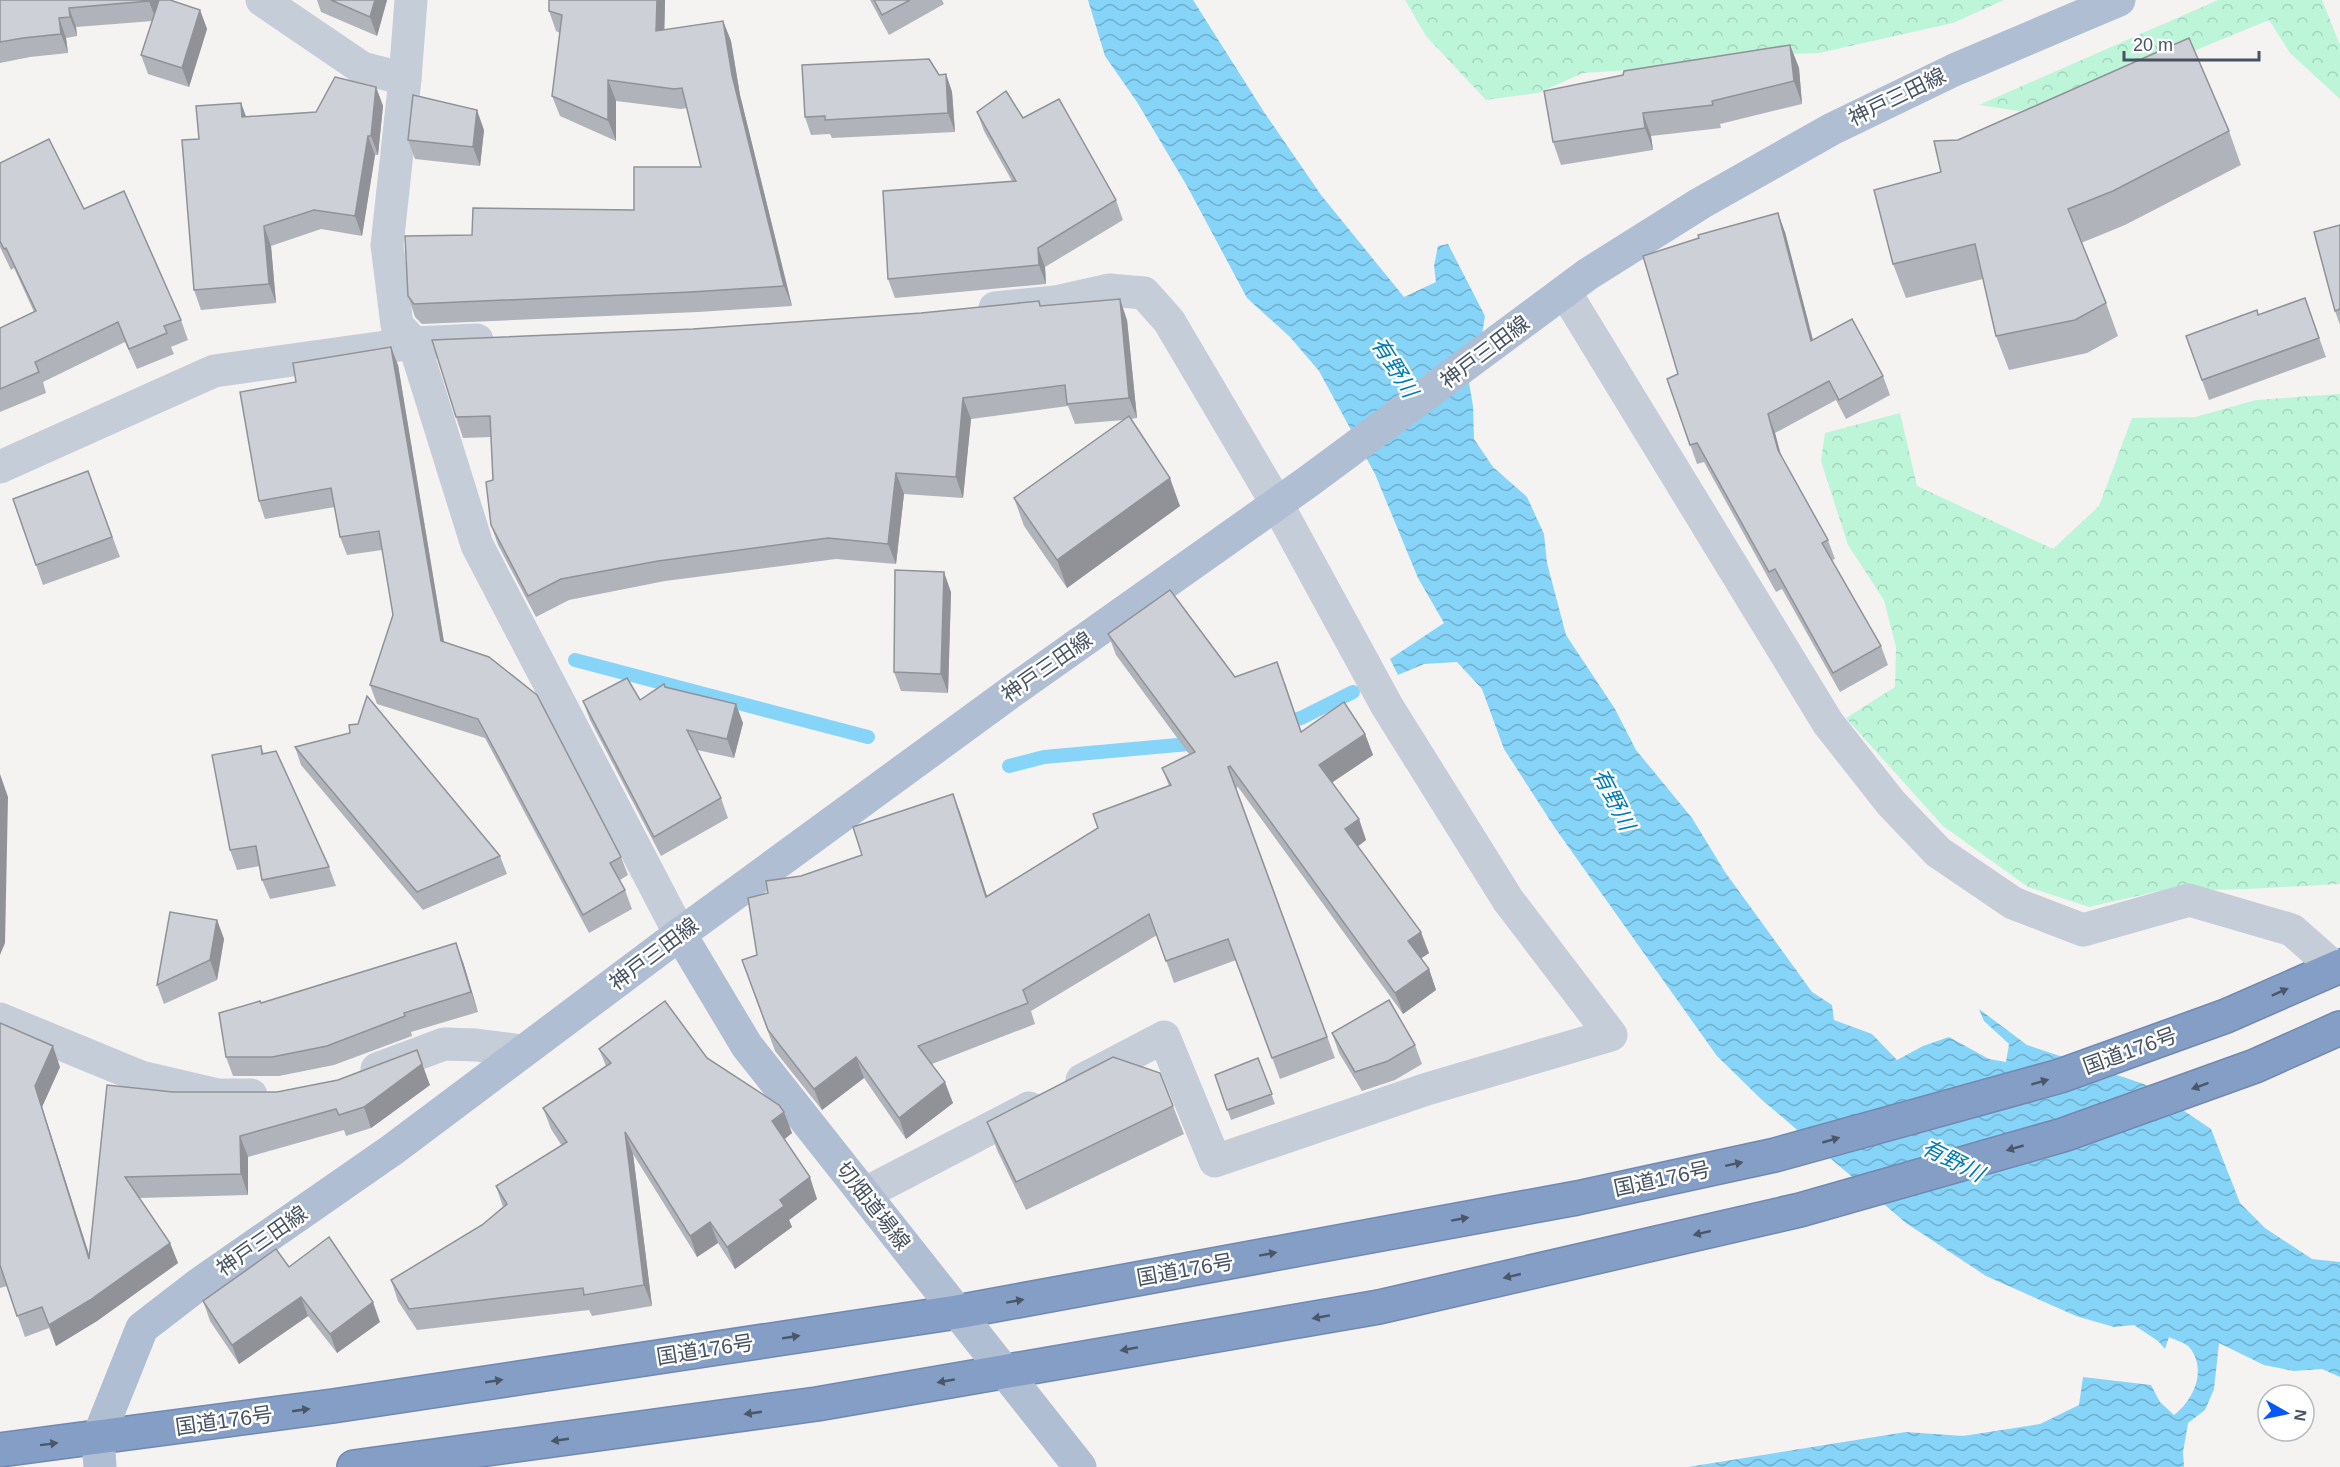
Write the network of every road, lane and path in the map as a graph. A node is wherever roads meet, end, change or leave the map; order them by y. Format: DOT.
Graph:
graph roads {
  1 [pos="262,0"];
  2 [pos="411,0"];
  3 [pos="2119,0"];
  4 [pos="405,79"];
  5 [pos="1565,292"];
  6 [pos="962,311"];
  7 [pos="509,339"];
  8 [pos="414,343"];
  9 [pos="0,467"];
  10 [pos="1277,504"];
  11 [pos="680,934"];
  12 [pos="2337,967"];
  13 [pos="0,1019"];
  14 [pos="2340,1028"];
  15 [pos="523,1051"];
  16 [pos="350,1080"];
  17 [pos="281,1095"];
  18 [pos="864,1194"];
  19 [pos="957,1312"];
  20 [pos="1003,1371"];
  21 [pos="0,1450"];
  22 [pos="99,1453"];
  23 [pos="354,1467"];
  24 [pos="1080,1467"];
  1 -- 4 [label="street"];
  2 -- 4 [label="street"];
  3 -- 5 [label="main road, 神戸三田線"];
  4 -- 8 [label="street"];
  5 -- 10 [label="main road, 神戸三田線"];
  5 -- 12 [label="street"];
  6 -- 10 [label="street"];
  7 -- 8 [label="street"];
  8 -- 9 [label="street"];
  8 -- 11 [label="street"];
  10 -- 11 [label="main road, 神戸三田線"];
  10 -- 18 [label="street"];
  11 -- 15 [label="main road, 神戸三田線"];
  11 -- 18 [label="main road, 切畑道場線"];
  19 -- 12 [label="highway, 国道176号, one-way"];
  13 -- 17 [label="street"];
  14 -- 20 [label="highway, one-way"];
  15 -- 16 [label="street"];
  15 -- 22 [label="main road, 神戸三田線"];
  18 -- 19 [label="main road, 切畑道場線"];
  19 -- 20 [label="main road, 切畑道場線"];
  22 -- 19 [label="highway, 国道176号, one-way"];
  20 -- 23 [label="highway, one-way"];
  20 -- 24 [label="main road, 切畑道場線"];
  21 -- 22 [label="highway, 国道176号, one-way"];
}
